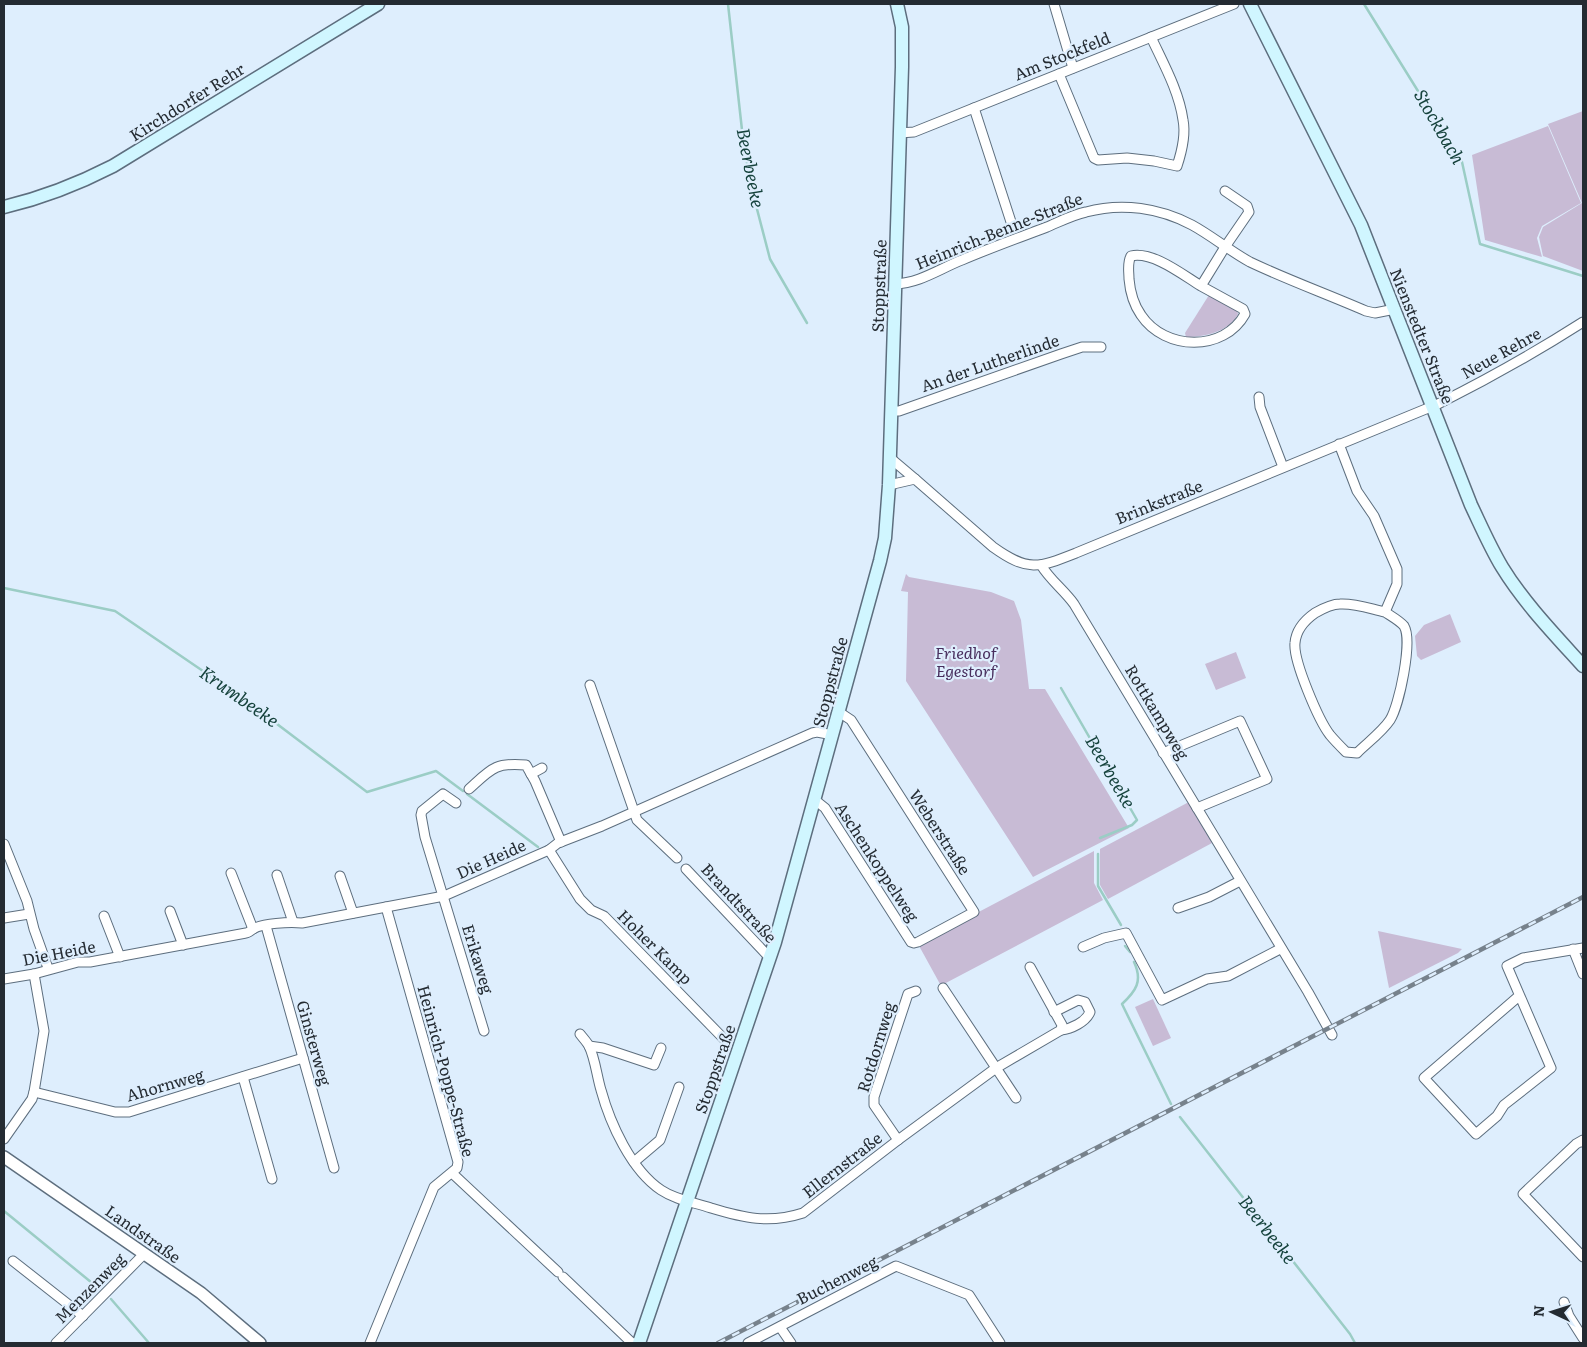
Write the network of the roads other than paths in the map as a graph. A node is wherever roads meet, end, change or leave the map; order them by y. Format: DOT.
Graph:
graph roads {
  1 [pos="378,4"];
  2 [pos="897,4"];
  3 [pos="1054,4"];
  4 [pos="1234,4"];
  5 [pos="1250,4"];
  6 [pos="1151,37"];
  7 [pos="1073,68"];
  8 [pos="1059,74"];
  9 [pos="974,108"];
  10 [pos="900,133"];
  11 [pos="1225,191"];
  12 [pos="4,208"];
  13 [pos="1012,225"];
  14 [pos="1225,247"];
  15 [pos="895,284"];
  16 [pos="1201,286"];
  17 [pos="1394,309"];
  18 [pos="1583,322"];
  19 [pos="1101,346"];
  20 [pos="1259,397"];
  21 [pos="1432,406"];
  22 [pos="891,411"];
  23 [pos="1339,444"];
  24 [pos="889,457"];
  25 [pos="1283,467"];
  26 [pos="915,479"];
  27 [pos="889,486"];
  28 [pos="1041,565"];
  29 [pos="1385,612"];
  30 [pos="1583,666"];
  31 [pos="590,685"];
  32 [pos="839,712"];
  33 [pos="833,736"];
  34 [pos="1163,753"];
  35 [pos="542,768"];
  36 [pos="531,774"];
  37 [pos="469,789"];
  38 [pos="815,800"];
  39 [pos="456,803"];
  40 [pos="1197,808"];
  41 [pos="633,812"];
  42 [pos="561,842"];
  43 [pos="4,844"];
  44 [pos="548,850"];
  45 [pos="677,858"];
  46 [pos="686,869"];
  47 [pos="231,874"];
  48 [pos="277,875"];
  49 [pos="340,876"];
  50 [pos="1240,881"];
  51 [pos="444,896"];
  52 [pos="386,907"];
  53 [pos="1178,908"];
  54 [pos="170,911"];
  55 [pos="29,914"];
  56 [pos="353,914"];
  57 [pos="104,916"];
  58 [pos="4,918"];
  59 [pos="294,922"];
  60 [pos="266,926"];
  61 [pos="253,929"];
  62 [pos="912,942"];
  63 [pos="183,945"];
  64 [pos="1083,946"];
  65 [pos="1583,948"];
  66 [pos="1280,949"];
  67 [pos="1574,950"];
  68 [pos="120,957"];
  69 [pos="770,958"];
  70 [pos="1030,967"];
  71 [pos="48,968"];
  72 [pos="34,974"];
  73 [pos="1583,974"];
  74 [pos="4,979"];
  75 [pos="944,988"];
  76 [pos="916,991"];
  77 [pos="1519,996"];
  78 [pos="1054,1012"];
  79 [pos="1061,1030"];
  80 [pos="484,1031"];
  81 [pos="580,1034"];
  82 [pos="1332,1035"];
  83 [pos="726,1041"];
  84 [pos="589,1046"];
  85 [pos="661,1048"];
  86 [pos="303,1058"];
  87 [pos="996,1068"];
  88 [pos="243,1077"];
  89 [pos="679,1088"];
  90 [pos="34,1092"];
  91 [pos="1016,1098"];
  92 [pos="4,1139"];
  93 [pos="898,1140"];
  94 [pos="1583,1142"];
  95 [pos="4,1157"];
  96 [pos="634,1162"];
  97 [pos="334,1168"];
  98 [pos="452,1173"];
  99 [pos="272,1179"];
  100 [pos="686,1202"];
  101 [pos="144,1254"];
  102 [pos="1583,1257"];
  103 [pos="13,1261"];
  104 [pos="1564,1302"];
  105 [pos="83,1316"];
  106 [pos="780,1327"];
  107 [pos="1583,1338"];
  108 [pos="56,1343"];
  109 [pos="260,1343"];
  110 [pos="370,1343"];
  111 [pos="637,1343"];
  112 [pos="748,1343"];
  113 [pos="791,1343"];
  114 [pos="1000,1343"];
  1 -- 12 [label="main road, Kirchdorfer Rehr"];
  2 -- 10 [label="main road, Stoppstraße"];
  3 -- 7 [label="street"];
  4 -- 6 [label="street, Am Stockfeld"];
  5 -- 17 [label="main road, Nienstedter Straße"];
  6 -- 7 [label="street, Am Stockfeld"];
  6 -- 8 [label="street"];
  7 -- 8 [label="street, Am Stockfeld"];
  8 -- 9 [label="street, Am Stockfeld"];
  9 -- 10 [label="street, Am Stockfeld"];
  9 -- 13 [label="street"];
  10 -- 15 [label="main road, Stoppstraße"];
  11 -- 14 [label="street"];
  14 -- 15 [label="street, Heinrich-Benne-Straße"];
  14 -- 16 [label="street"];
  14 -- 17 [label="street, Heinrich-Benne-Straße"];
  15 -- 22 [label="main road, Stoppstraße"];
  16 -- 16 [label="street"];
  17 -- 21 [label="main road, Nienstedter Straße"];
  18 -- 21 [label="street, Neue Rehre"];
  19 -- 22 [label="street, An der Lutherlinde"];
  20 -- 25 [label="street"];
  21 -- 23 [label="street, Brinkstraße"];
  21 -- 30 [label="main road, Nienstedter Straße"];
  22 -- 24 [label="main road, Stoppstraße"];
  23 -- 25 [label="street, Brinkstraße"];
  23 -- 29 [label="street"];
  24 -- 26 [label="street, Brinkstraße"];
  24 -- 27 [label="main road, Stoppstraße"];
  25 -- 28 [label="street, Brinkstraße"];
  26 -- 27 [label="street"];
  26 -- 28 [label="street, Brinkstraße"];
  27 -- 32 [label="main road, Stoppstraße"];
  28 -- 34 [label="street, Rottkampweg"];
  29 -- 29 [label="street"];
  31 -- 41 [label="street"];
  32 -- 33 [label="main road, Stoppstraße"];
  32 -- 62 [label="street, Weberstraße"];
  33 -- 38 [label="main road, Stoppstraße"];
  33 -- 41 [label="street, Die Heide"];
  34 -- 40 [label="street, Rottkampweg"];
  34 -- 40 [label="street"];
  35 -- 36 [label="street"];
  36 -- 37 [label="street"];
  36 -- 42 [label="street"];
  38 -- 62 [label="street, Aschenkoppelweg"];
  38 -- 69 [label="main road, Stoppstraße"];
  39 -- 51 [label="street, Erikaweg"];
  40 -- 50 [label="street, Rottkampweg"];
  41 -- 42 [label="street, Die Heide"];
  41 -- 45 [label="street"];
  42 -- 44 [label="street, Die Heide"];
  43 -- 55 [label="street"];
  44 -- 51 [label="street, Die Heide"];
  44 -- 83 [label="street, Hoher Kamp"];
  46 -- 69 [label="street, Brandtstraße"];
  47 -- 61 [label="street"];
  48 -- 59 [label="street"];
  49 -- 56 [label="street"];
  50 -- 53 [label="street"];
  50 -- 66 [label="street, Rottkampweg"];
  51 -- 52 [label="street, Die Heide"];
  51 -- 80 [label="street, Erikaweg"];
  52 -- 56 [label="street, Die Heide"];
  52 -- 98 [label="street, Heinrich-Poppe-Straße"];
  54 -- 63 [label="street"];
  55 -- 58 [label="street"];
  55 -- 71 [label="street"];
  56 -- 59 [label="street, Die Heide"];
  57 -- 68 [label="street, Die Heide"];
  59 -- 60 [label="street, Die Heide"];
  60 -- 61 [label="street, Die Heide"];
  60 -- 86 [label="street, Ginsterweg"];
  61 -- 63 [label="street, Die Heide"];
  63 -- 68 [label="street, Die Heide"];
  64 -- 66 [label="street"];
  65 -- 67 [label="street"];
  66 -- 82 [label="street, Rottkampweg"];
  67 -- 73 [label="street"];
  67 -- 77 [label="street"];
  68 -- 71 [label="street, Die Heide"];
  69 -- 100 [label="main road, Stoppstraße"];
  70 -- 78 [label="street"];
  71 -- 72 [label="street, Die Heide"];
  72 -- 74 [label="street, Die Heide"];
  72 -- 90 [label="street"];
  75 -- 87 [label="street"];
  76 -- 93 [label="street, Rotdornweg"];
  77 -- 77 [label="street"];
  78 -- 79 [label="street"];
  78 -- 79 [label="street, Ellernstraße"];
  79 -- 87 [label="street, Ellernstraße"];
  81 -- 84 [label="street"];
  84 -- 85 [label="street"];
  84 -- 96 [label="street, Ellernstraße"];
  86 -- 88 [label="street, Ahornweg"];
  86 -- 97 [label="street, Ginsterweg"];
  87 -- 91 [label="street"];
  87 -- 93 [label="street, Ellernstraße"];
  88 -- 90 [label="street, Ahornweg"];
  88 -- 99 [label="street"];
  89 -- 96 [label="street"];
  90 -- 92 [label="street"];
  93 -- 100 [label="street, Ellernstraße"];
  94 -- 102 [label="street"];
  95 -- 101 [label="street, Landstraße"];
  96 -- 100 [label="street, Ellernstraße"];
  98 -- 110 [label="street, Heinrich-Poppe-Straße"];
  98 -- 111 [label="street"];
  100 -- 111 [label="main road, Stoppstraße"];
  101 -- 105 [label="street, Menzenweg"];
  101 -- 109 [label="street, Landstraße"];
  103 -- 105 [label="street"];
  104 -- 107 [label="street"];
  105 -- 108 [label="street, Menzenweg"];
  106 -- 112 [label="street, Buchenweg"];
  106 -- 113 [label="street"];
  106 -- 114 [label="street, Buchenweg"];
}
